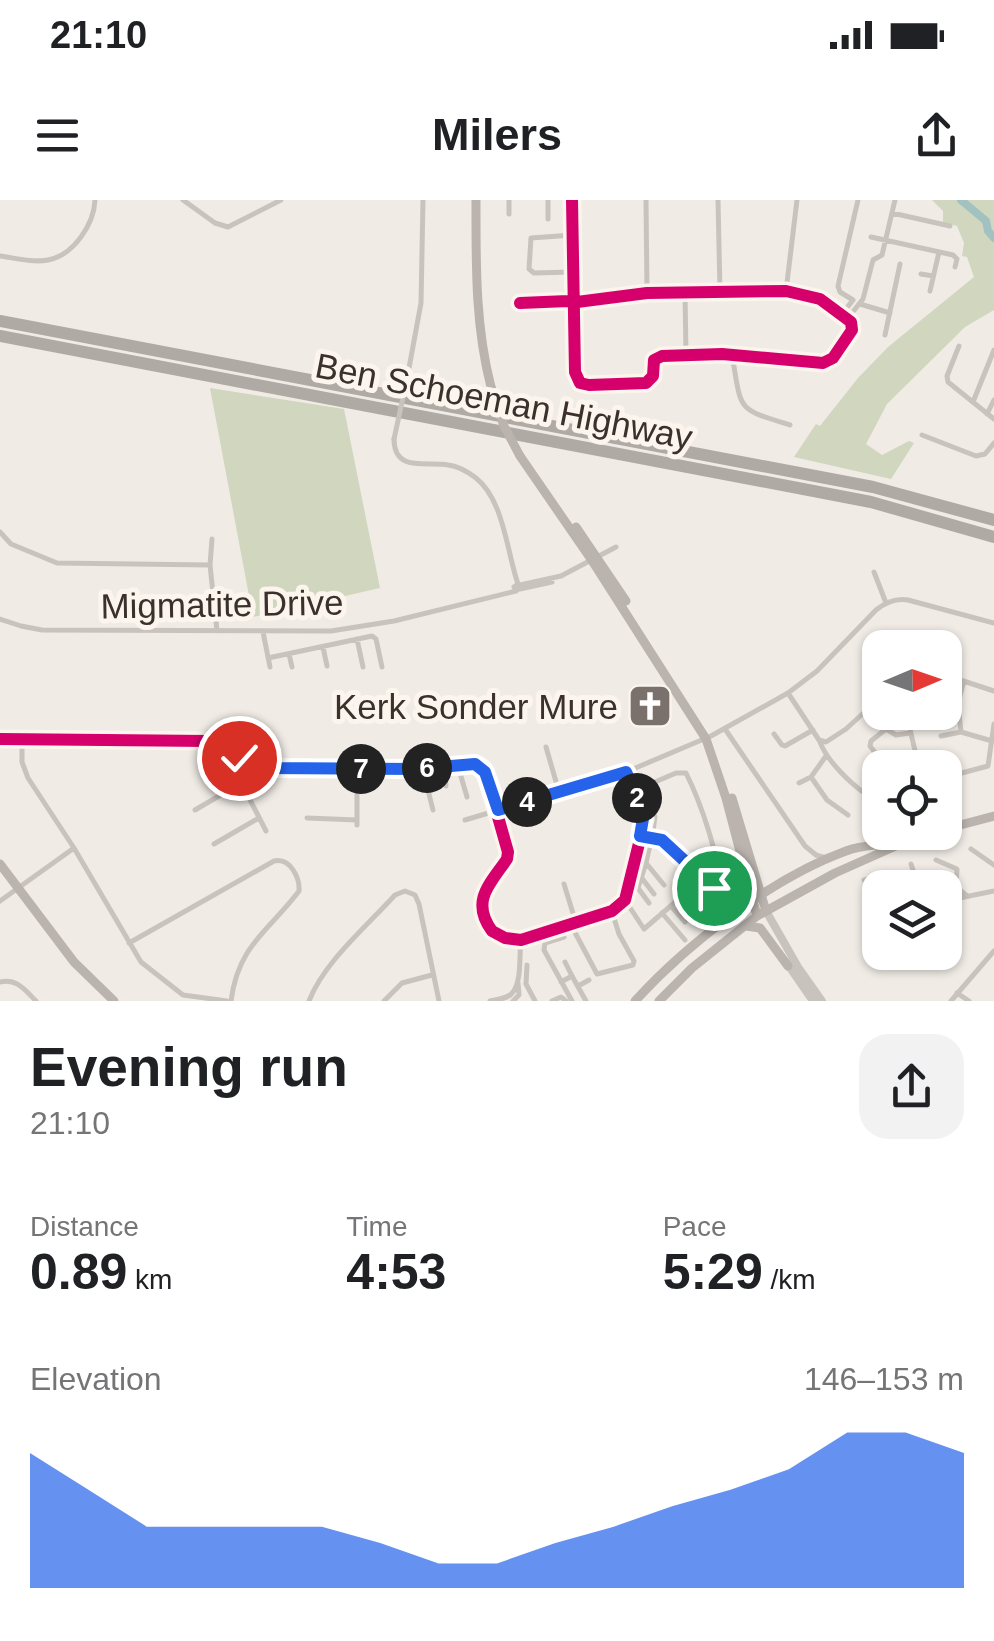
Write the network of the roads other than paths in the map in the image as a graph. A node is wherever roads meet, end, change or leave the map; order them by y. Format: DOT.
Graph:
graph roads {
  1 [pos="95,200"];
  2 [pos="183,200"];
  3 [pos="281,200"];
  4 [pos="423,200"];
  5 [pos="478,200"];
  6 [pos="508,200"];
  7 [pos="548,200"];
  8 [pos="572,200"];
  9 [pos="646,200"];
  10 [pos="718,200"];
  11 [pos="798,200"];
  12 [pos="894,200"];
  13 [pos="858,209"];
  14 [pos="892,213"];
  15 [pos="509,214"];
  16 [pos="548,219"];
  17 [pos="950,226"];
  18 [pos="572,236"];
  19 [pos="871,237"];
  20 [pos="886,240"];
  21 [pos="939,252"];
  22 [pos="0,256"];
  23 [pos="900,264"];
  24 [pos="955,267"];
  25 [pos="573,272"];
  26 [pos="921,274"];
  27 [pos="933,276"];
  28 [pos="786,291"];
  29 [pos="930,291"];
  30 [pos="720,292"];
  31 [pos="647,293"];
  32 [pos="685,293"];
  33 [pos="573,302"];
  34 [pos="856,302"];
  35 [pos="520,303"];
  36 [pos="890,313"];
  37 [pos="845,316"];
  38 [pos="0,321"];
  39 [pos="885,335"];
  40 [pos="5,337"];
  41 [pos="959,346"];
  42 [pos="994,350"];
  43 [pos="686,354"];
  44 [pos="732,355"];
  45 [pos="994,400"];
  46 [pos="973,402"];
  47 [pos="987,414"];
  48 [pos="994,419"];
  49 [pos="790,425"];
  50 [pos="922,436"];
  51 [pos="994,443"];
  52 [pos="994,520"];
  53 [pos="0,532"];
  54 [pos="994,537"];
  55 [pos="212,539"];
  56 [pos="616,547"];
  57 [pos="592,559"];
  58 [pos="210,565"];
  59 [pos="874,572"];
  60 [pos="517,587"];
  61 [pos="886,603"];
  62 [pos="0,618"];
  63 [pos="994,624"];
  64 [pos="217,631"];
  65 [pos="263,632"];
  66 [pos="357,640"];
  67 [pos="323,647"];
  68 [pos="289,654"];
  69 [pos="268,658"];
  70 [pos="327,666"];
  71 [pos="270,667"];
  72 [pos="292,667"];
  73 [pos="382,667"];
  74 [pos="363,668"];
  75 [pos="964,681"];
  76 [pos="962,688"];
  77 [pos="994,690"];
  78 [pos="788,692"];
  79 [pos="862,713"];
  80 [pos="994,724"];
  81 [pos="725,728"];
  82 [pos="813,730"];
  83 [pos="885,730"];
  84 [pos="888,730"];
  85 [pos="909,730"];
  86 [pos="961,732"];
  87 [pos="910,733"];
  88 [pos="774,734"];
  89 [pos="941,736"];
  90 [pos="0,738"];
  91 [pos="708,738"];
  92 [pos="22,739"];
  93 [pos="820,740"];
  94 [pos="992,741"];
  95 [pos="828,742"];
  96 [pos="546,747"];
  97 [pos="873,750"];
  98 [pos="914,750"];
  99 [pos="825,755"];
  100 [pos="252,765"];
  101 [pos="357,769"];
  102 [pos="431,771"];
  103 [pos="626,772"];
  104 [pos="962,773"];
  105 [pos="445,774"];
  106 [pos="811,777"];
  107 [pos="799,782"];
  108 [pos="245,786"];
  109 [pos="446,786"];
  110 [pos="645,786"];
  111 [pos="634,791"];
  112 [pos="862,791"];
  113 [pos="559,792"];
  114 [pos="468,797"];
  115 [pos="195,810"];
  116 [pos="433,810"];
  117 [pos="498,810"];
  118 [pos="848,815"];
  119 [pos="994,815"];
  120 [pos="259,818"];
  121 [pos="307,818"];
  122 [pos="465,820"];
  123 [pos="962,823"];
  124 [pos="266,831"];
  125 [pos="642,833"];
  126 [pos="652,838"];
  127 [pos="214,844"];
  128 [pos="805,846"];
  129 [pos="862,846"];
  130 [pos="74,848"];
  131 [pos="971,849"];
  132 [pos="888,850"];
  133 [pos="827,858"];
  134 [pos="634,860"];
  135 [pos="936,860"];
  136 [pos="0,864"];
  137 [pos="646,864"];
  138 [pos="911,864"];
  139 [pos="994,866"];
  140 [pos="913,870"];
  141 [pos="641,878"];
  142 [pos="564,884"];
  143 [pos="664,886"];
  144 [pos="776,886"];
  145 [pos="18,889"];
  146 [pos="994,891"];
  147 [pos="654,894"];
  148 [pos="966,896"];
  149 [pos="962,897"];
  150 [pos="757,898"];
  151 [pos="625,900"];
  152 [pos="0,901"];
  153 [pos="649,903"];
  154 [pos="671,906"];
  155 [pos="612,912"];
  156 [pos="662,913"];
  157 [pos="695,913"];
  158 [pos="762,913"];
  159 [pos="685,922"];
  160 [pos="573,924"];
  161 [pos="745,926"];
  162 [pos="542,934"];
  163 [pos="564,937"];
  164 [pos="520,940"];
  165 [pos="684,940"];
  166 [pos="129,943"];
  167 [pos="545,943"];
  168 [pos="994,951"];
  169 [pos="565,962"];
  170 [pos="527,966"];
  171 [pos="788,966"];
  172 [pos="433,975"];
  173 [pos="572,976"];
  174 [pos="526,978"];
  175 [pos="517,979"];
  176 [pos="589,980"];
  177 [pos="0,982"];
  178 [pos="561,982"];
  179 [pos="578,986"];
  180 [pos="957,992"];
  181 [pos="36,1001"];
  182 [pos="114,1001"];
  183 [pos="229,1001"];
  184 [pos="309,1001"];
  185 [pos="384,1001"];
  186 [pos="439,1001"];
  187 [pos="490,1001"];
  188 [pos="513,1001"];
  189 [pos="535,1001"];
  190 [pos="552,1001"];
  191 [pos="569,1001"];
  192 [pos="586,1001"];
  193 [pos="635,1001"];
  194 [pos="659,1001"];
  195 [pos="812,1001"];
  196 [pos="822,1001"];
  197 [pos="951,1001"];
  198 [pos="969,1001"];
  1 -- 22 [label="street"];
  2 -- 3 [label="street"];
  4 -- 60 [label="street, bridge"];
  5 -- 57 [label="main road, bridge"];
  6 -- 15 [label="street"];
  7 -- 16 [label="street"];
  8 -- 18 [label="street"];
  9 -- 31 [label="street"];
  10 -- 30 [label="street"];
  11 -- 28 [label="street"];
  12 -- 14 [label="street"];
  13 -- 34 [label="street"];
  14 -- 17 [label="street"];
  14 -- 20 [label="street"];
  18 -- 25 [label="street"];
  18 -- 25 [label="street"];
  19 -- 20 [label="street"];
  20 -- 21 [label="street"];
  20 -- 34 [label="street"];
  21 -- 24 [label="street"];
  21 -- 27 [label="street"];
  23 -- 36 [label="street"];
  25 -- 33 [label="street"];
  26 -- 27 [label="street"];
  27 -- 29 [label="street"];
  28 -- 30 [label="street"];
  28 -- 37 [label="street"];
  30 -- 32 [label="street"];
  31 -- 32 [label="street"];
  31 -- 33 [label="street"];
  32 -- 43 [label="street"];
  33 -- 35 [label="street"];
  33 -- 43 [label="street"];
  34 -- 36 [label="street"];
  34 -- 37 [label="street"];
  36 -- 39 [label="street"];
  37 -- 44 [label="street"];
  38 -- 52 [label="highway, Ben Schoeman Highway"];
  40 -- 54 [label="highway, Ben Schoeman Highway"];
  41 -- 46 [label="street"];
  42 -- 46 [label="street"];
  43 -- 44 [label="street"];
  44 -- 49 [label="street"];
  45 -- 47 [label="street"];
  46 -- 47 [label="street"];
  47 -- 48 [label="street"];
  50 -- 51 [label="street"];
  53 -- 58 [label="street"];
  55 -- 58 [label="street"];
  56 -- 57 [label="street, Migmatite Drive"];
  57 -- 60 [label="street, Migmatite Drive"];
  57 -- 91 [label="main road"];
  57 -- 91 [label="main road"];
  58 -- 64 [label="street"];
  59 -- 61 [label="street"];
  60 -- 65 [label="street, Migmatite Drive"];
  61 -- 63 [label="street"];
  61 -- 78 [label="street"];
  62 -- 64 [label="street, Migmatite Drive"];
  64 -- 65 [label="street, Migmatite Drive"];
  65 -- 69 [label="street"];
  66 -- 67 [label="street"];
  66 -- 73 [label="street"];
  66 -- 74 [label="street"];
  67 -- 68 [label="street"];
  67 -- 70 [label="street"];
  68 -- 69 [label="street"];
  68 -- 72 [label="street"];
  69 -- 71 [label="street"];
  75 -- 76 [label="street"];
  75 -- 77 [label="street"];
  78 -- 81 [label="street"];
  78 -- 82 [label="street"];
  79 -- 95 [label="street"];
  80 -- 94 [label="street"];
  81 -- 91 [label="street"];
  81 -- 128 [label="street"];
  82 -- 88 [label="street"];
  82 -- 93 [label="street"];
  83 -- 97 [label="street"];
  84 -- 87 [label="street"];
  85 -- 87 [label="street"];
  86 -- 89 [label="street"];
  86 -- 94 [label="street"];
  87 -- 98 [label="street"];
  90 -- 92 [label="street"];
  91 -- 103 [label="street"];
  91 -- 150 [label="main road"];
  92 -- 100 [label="street"];
  92 -- 130 [label="street"];
  93 -- 95 [label="street"];
  93 -- 99 [label="street"];
  94 -- 104 [label="street"];
  95 -- 99 [label="street"];
  96 -- 113 [label="street"];
  99 -- 106 [label="street"];
  99 -- 112 [label="street"];
  100 -- 101 [label="street"];
  100 -- 108 [label="street"];
  101 -- 102 [label="street"];
  101 -- 121 [label="street"];
  102 -- 105 [label="street"];
  102 -- 116 [label="street"];
  102 -- 117 [label="street"];
  103 -- 111 [label="street"];
  103 -- 113 [label="street"];
  105 -- 109 [label="street"];
  105 -- 114 [label="street"];
  106 -- 107 [label="street"];
  106 -- 118 [label="street"];
  108 -- 115 [label="street"];
  108 -- 120 [label="street"];
  110 -- 111 [label="street"];
  110 -- 126 [label="street"];
  110 -- 126 [label="street"];
  111 -- 125 [label="street"];
  113 -- 117 [label="street"];
  117 -- 122 [label="street"];
  117 -- 164 [label="street"];
  119 -- 123 [label="main road"];
  120 -- 124 [label="street"];
  120 -- 127 [label="street"];
  125 -- 126 [label="street"];
  125 -- 134 [label="street"];
  126 -- 137 [label="street"];
  128 -- 133 [label="street"];
  128 -- 144 [label="street"];
  129 -- 133 [label="main road"];
  130 -- 145 [label="street"];
  130 -- 166 [label="street"];
  131 -- 139 [label="street"];
  132 -- 158 [label="main road"];
  133 -- 144 [label="main road"];
  134 -- 137 [label="street"];
  134 -- 151 [label="street"];
  135 -- 148 [label="street"];
  136 -- 145 [label="main road"];
  137 -- 141 [label="street"];
  137 -- 143 [label="street"];
  138 -- 140 [label="street"];
  141 -- 147 [label="street"];
  141 -- 153 [label="street"];
  142 -- 160 [label="street"];
  144 -- 150 [label="main road"];
  145 -- 152 [label="street"];
  145 -- 182 [label="main road"];
  146 -- 148 [label="street"];
  148 -- 149 [label="street"];
  150 -- 158 [label="main road"];
  150 -- 193 [label="main road"];
  151 -- 155 [label="street"];
  151 -- 156 [label="street"];
  154 -- 156 [label="street"];
  154 -- 157 [label="street"];
  154 -- 159 [label="street"];
  155 -- 160 [label="street"];
  155 -- 160 [label="street"];
  156 -- 165 [label="street"];
  158 -- 161 [label="main road"];
  158 -- 171 [label="street"];
  158 -- 196 [label="street"];
  160 -- 162 [label="street"];
  161 -- 171 [label="main road"];
  161 -- 194 [label="main road"];
  162 -- 164 [label="street"];
  162 -- 167 [label="street"];
  163 -- 167 [label="street"];
  164 -- 175 [label="street"];
  166 -- 183 [label="street"];
  166 -- 183 [label="street"];
  167 -- 178 [label="street"];
  168 -- 180 [label="street"];
  169 -- 173 [label="street"];
  170 -- 174 [label="street"];
  171 -- 195 [label="street"];
  172 -- 184 [label="street"];
  172 -- 185 [label="street"];
  172 -- 186 [label="street"];
  173 -- 178 [label="street"];
  173 -- 179 [label="street"];
  174 -- 175 [label="street"];
  174 -- 189 [label="street"];
  175 -- 187 [label="street"];
  175 -- 188 [label="street"];
  176 -- 179 [label="street"];
  177 -- 181 [label="street"];
  178 -- 191 [label="street"];
  179 -- 192 [label="street"];
  180 -- 197 [label="street"];
  180 -- 198 [label="street"];
  190 -- 191 [label="street"];
}
